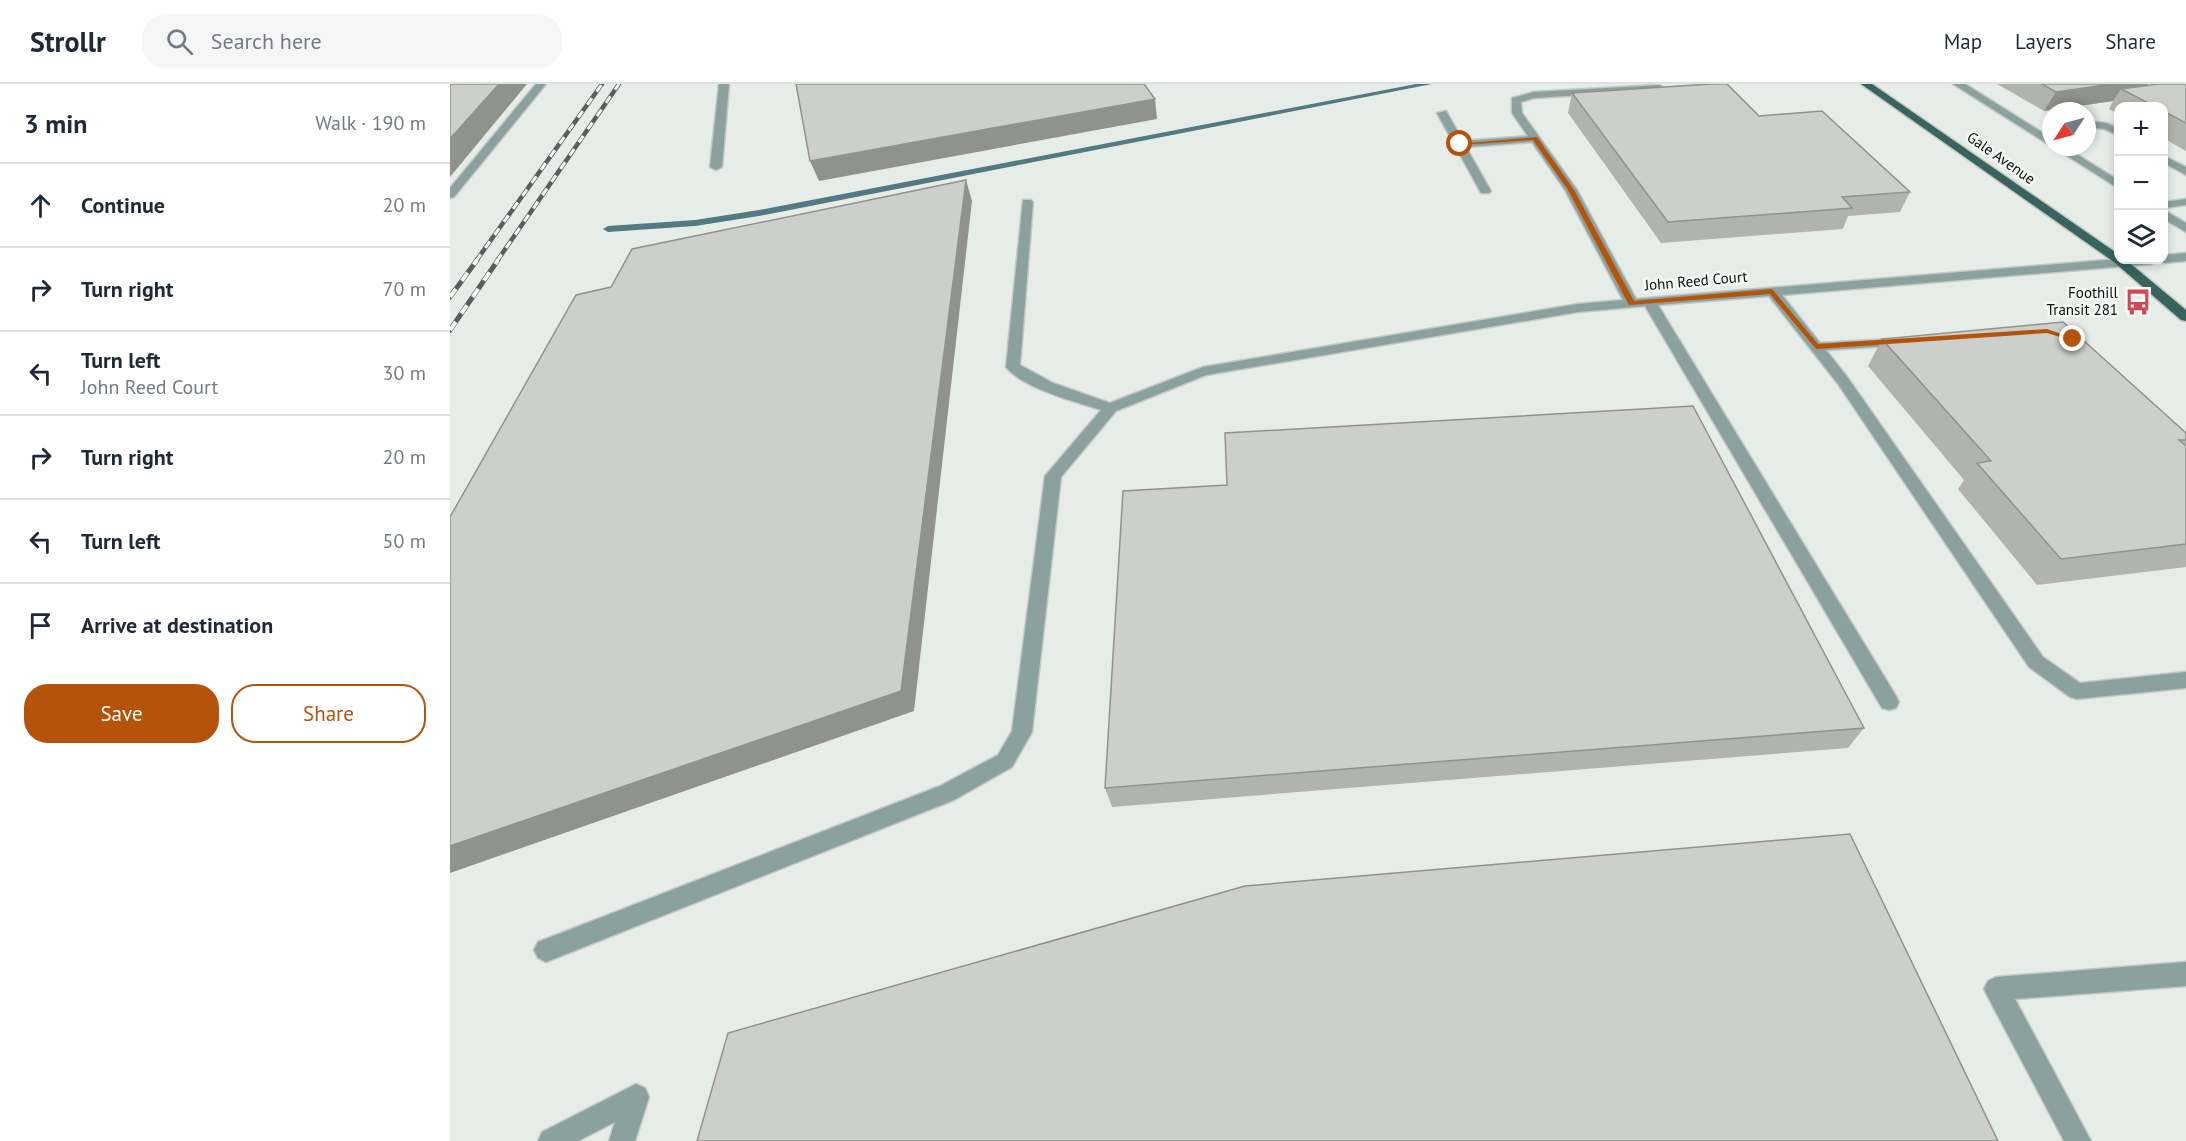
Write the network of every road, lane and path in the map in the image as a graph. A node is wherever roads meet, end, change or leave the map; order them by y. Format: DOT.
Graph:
graph roads {
  1 [pos="541,84"];
  2 [pos="724,84"];
  3 [pos="1866,84"];
  4 [pos="1958,84"];
  5 [pos="1675,87"];
  6 [pos="1442,113"];
  7 [pos="2096,124"];
  8 [pos="2042,129"];
  9 [pos="2032,130"];
  10 [pos="2114,130"];
  11 [pos="2042,137"];
  12 [pos="1535,139"];
  13 [pos="1460,144"];
  14 [pos="2072,156"];
  15 [pos="2168,162"];
  16 [pos="716,167"];
  17 [pos="2186,172"];
  18 [pos="2114,182"];
  19 [pos="1485,191"];
  20 [pos="450,195"];
  21 [pos="1027,202"];
  22 [pos="2186,202"];
  23 [pos="2168,204"];
  24 [pos="2168,217"];
  25 [pos="2186,228"];
  26 [pos="2114,256"];
  27 [pos="2186,257"];
  28 [pos="2168,259"];
  29 [pos="2114,261"];
  30 [pos="2125,264"];
  31 [pos="1772,291"];
  32 [pos="1649,302"];
  33 [pos="1631,303"];
  34 [pos="2186,317"];
  35 [pos="1920,340"];
  36 [pos="1816,347"];
  37 [pos="1112,408"];
  38 [pos="2186,680"];
  39 [pos="1889,702"];
  40 [pos="546,951"];
  41 [pos="2186,974"];
  42 [pos="551,1141"];
  43 [pos="622,1141"];
  44 [pos="2078,1141"];
  1 -- 20 [label="street"];
  2 -- 16 [label="street"];
  3 -- 26 [label="main road, Gale Avenue"];
  4 -- 9 [label="street"];
  5 -- 12 [label="street"];
  6 -- 13 [label="street"];
  7 -- 10 [label="street"];
  8 -- 9 [label="street"];
  9 -- 11 [label="street"];
  12 -- 13 [label="street"];
  12 -- 33 [label="street"];
  13 -- 19 [label="street"];
  14 -- 18 [label="street"];
  15 -- 17 [label="street"];
  21 -- 37 [label="street"];
  22 -- 23 [label="street"];
  24 -- 25 [label="street"];
  27 -- 28 [label="street"];
  29 -- 31 [label="street, John Reed Court"];
  30 -- 34 [label="main road, Gale Avenue"];
  31 -- 32 [label="street, John Reed Court"];
  31 -- 36 [label="street"];
  32 -- 33 [label="street, John Reed Court"];
  32 -- 39 [label="street"];
  33 -- 37 [label="street, John Reed Court"];
  35 -- 36 [label="street"];
  36 -- 38 [label="street"];
  37 -- 40 [label="street"];
  41 -- 44 [label="street"];
  42 -- 43 [label="street"];
}
